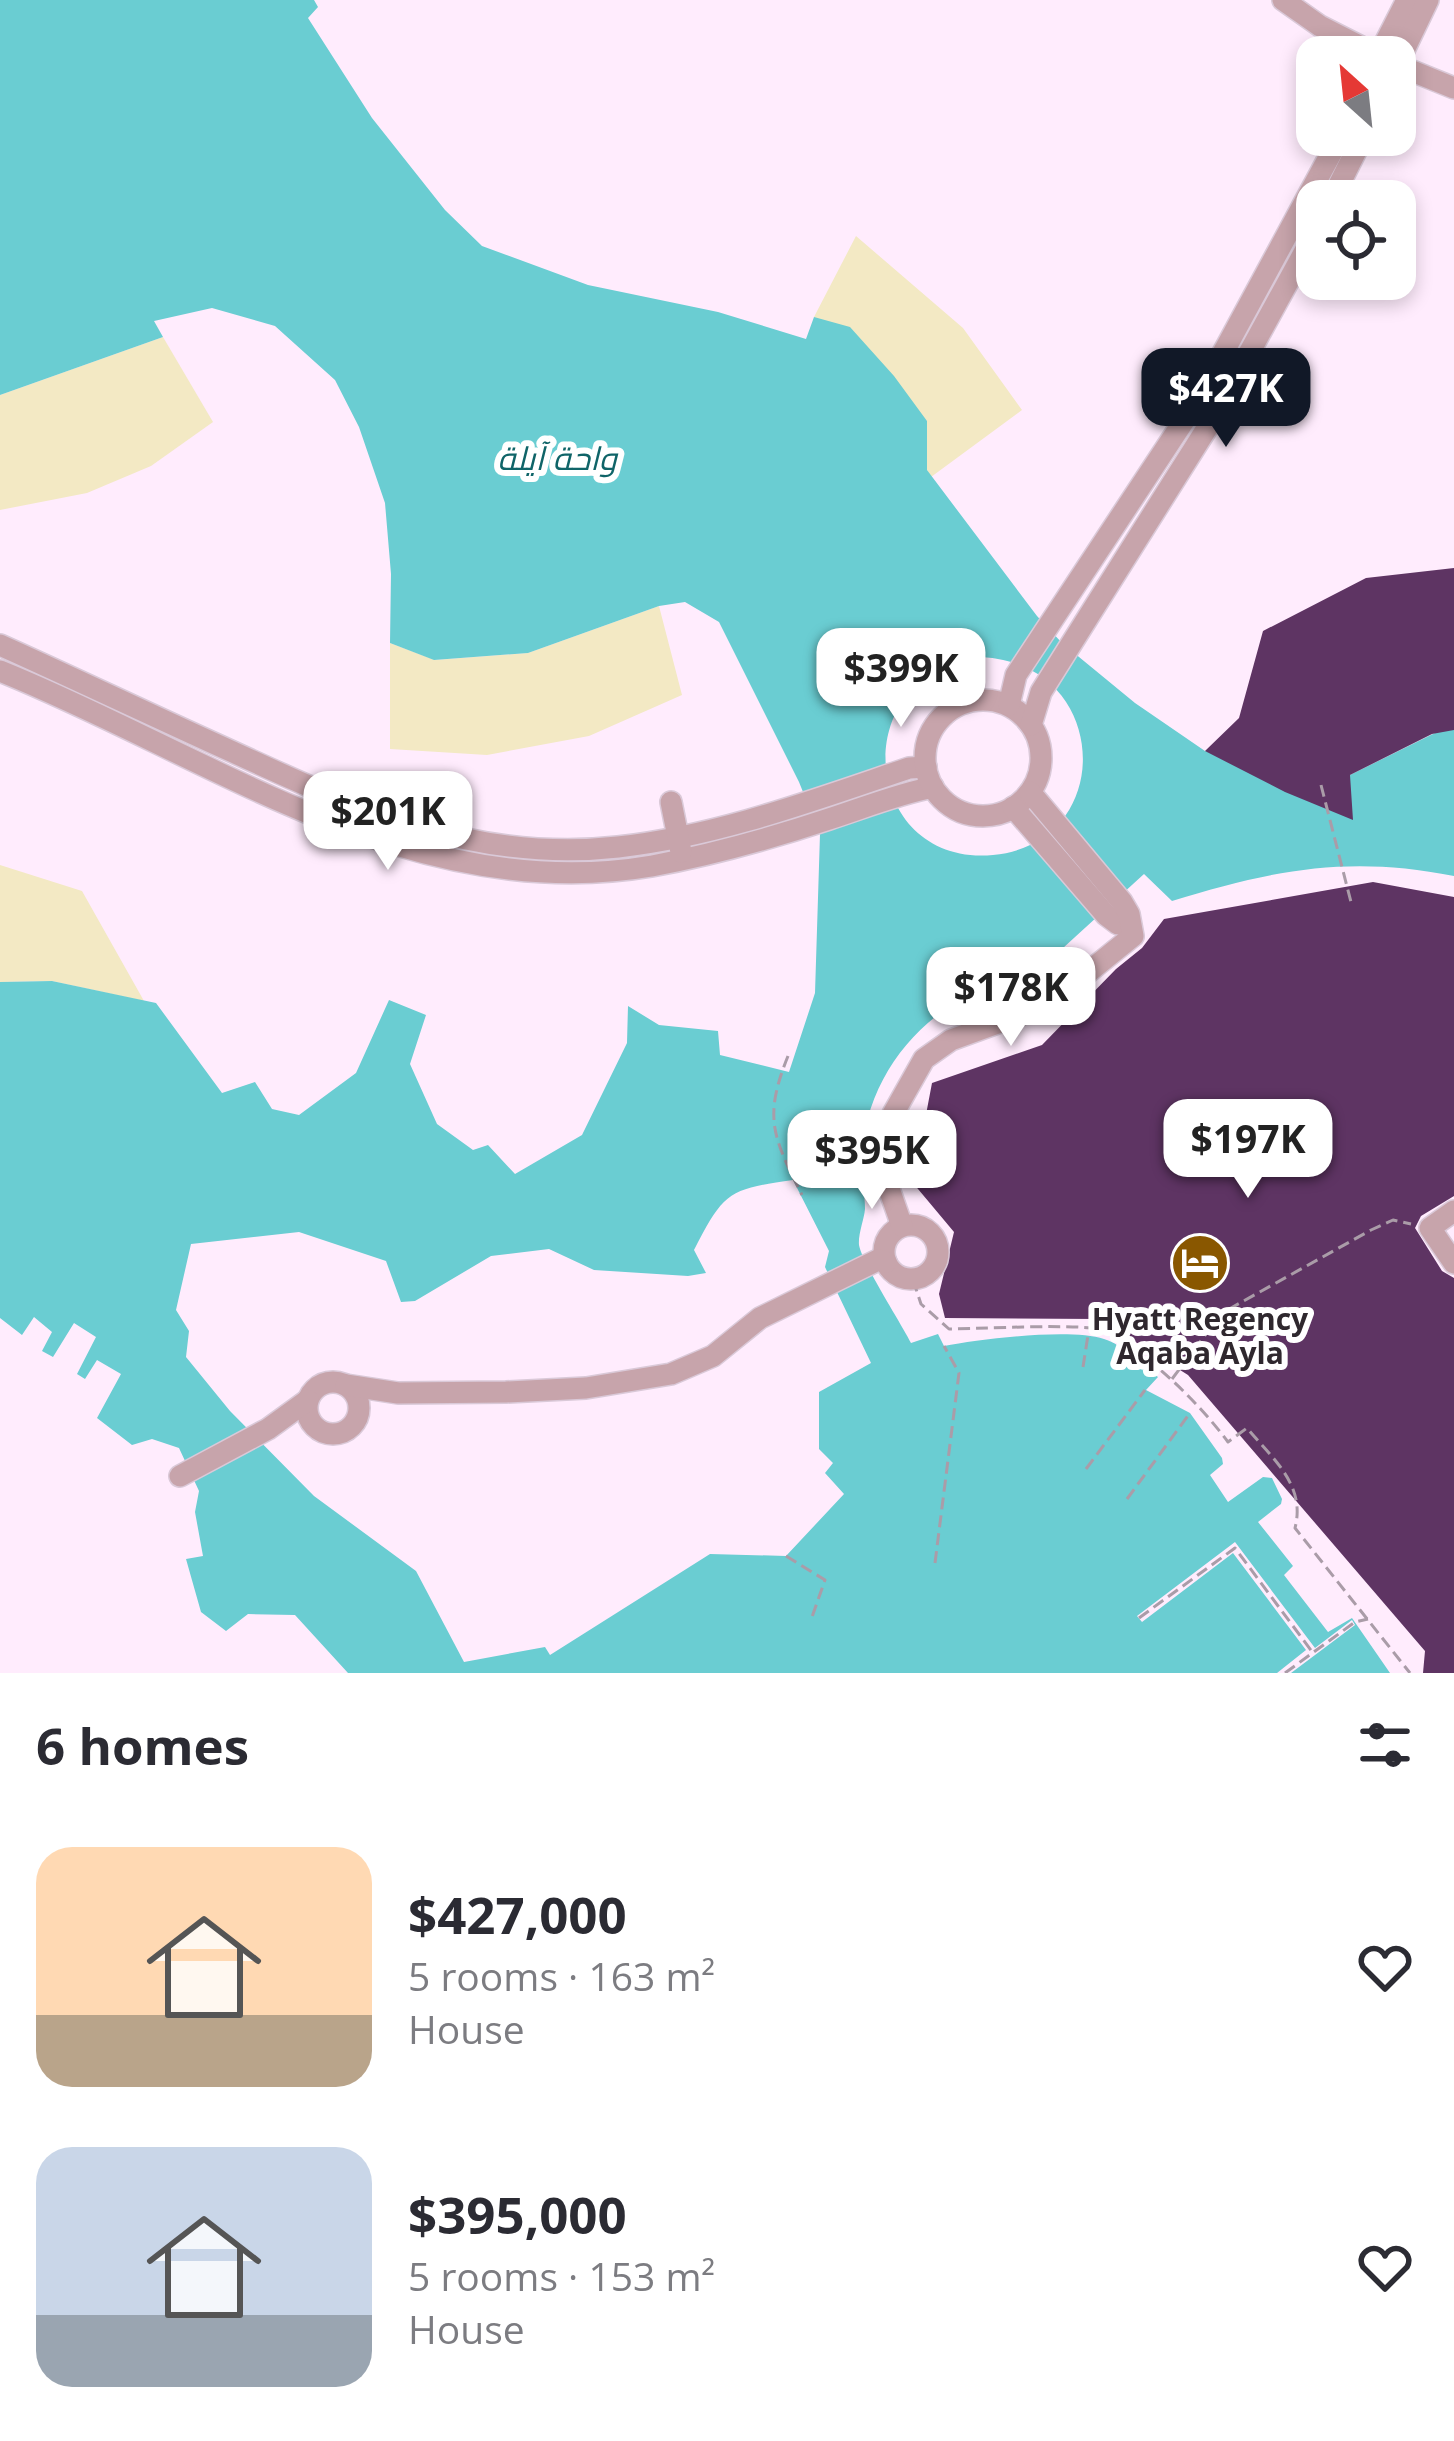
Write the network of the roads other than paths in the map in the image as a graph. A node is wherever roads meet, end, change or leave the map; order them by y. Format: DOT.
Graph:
graph roads {
  1 [pos="1283,0"];
  2 [pos="1414,7"];
  3 [pos="1339,36"];
  4 [pos="1400,36"];
  5 [pos="1416,73"];
  6 [pos="1454,88"];
  7 [pos="1330,156"];
  8 [pos="1296,267"];
  9 [pos="1056,613"];
  10 [pos="1079,630"];
  11 [pos="0,645"];
  12 [pos="0,670"];
  13 [pos="1009,705"];
  14 [pos="1031,724"];
  15 [pos="922,778"];
  16 [pos="671,802"];
  17 [pos="1026,805"];
  18 [pos="680,848"];
  19 [pos="1454,1211"];
  20 [pos="902,1226"];
  21 [pos="882,1261"];
  22 [pos="1454,1263"];
  23 [pos="346,1385"];
  24 [pos="398,1393"];
  25 [pos="308,1400"];
  26 [pos="354,1424"];
  27 [pos="314,1426"];
  28 [pos="270,1428"];
  29 [pos="180,1476"];
  1 -- 3 [label="street"];
  2 -- 4 [label="street"];
  5 -- 6 [label="street"];
  7 -- 9 [label="street"];
  8 -- 10 [label="street"];
  9 -- 10 [label="street"];
  9 -- 13 [label="street"];
  10 -- 14 [label="street"];
  11 -- 18 [label="street"];
  12 -- 18 [label="street"];
  13 -- 14 [label="street"];
  13 -- 15 [label="street"];
  14 -- 17 [label="street"];
  15 -- 17 [label="street"];
  15 -- 18 [label="street"];
  16 -- 18 [label="street"];
  17 -- 20 [label="street"];
  19 -- 22 [label="street"];
  20 -- 21 [label="street"];
  20 -- 21 [label="street"];
  21 -- 24 [label="street"];
  23 -- 24 [label="street"];
  23 -- 25 [label="street"];
  23 -- 26 [label="street"];
  24 -- 26 [label="street"];
  25 -- 27 [label="street"];
  25 -- 28 [label="street"];
  26 -- 27 [label="street"];
  27 -- 28 [label="street"];
  28 -- 29 [label="street"];
}
